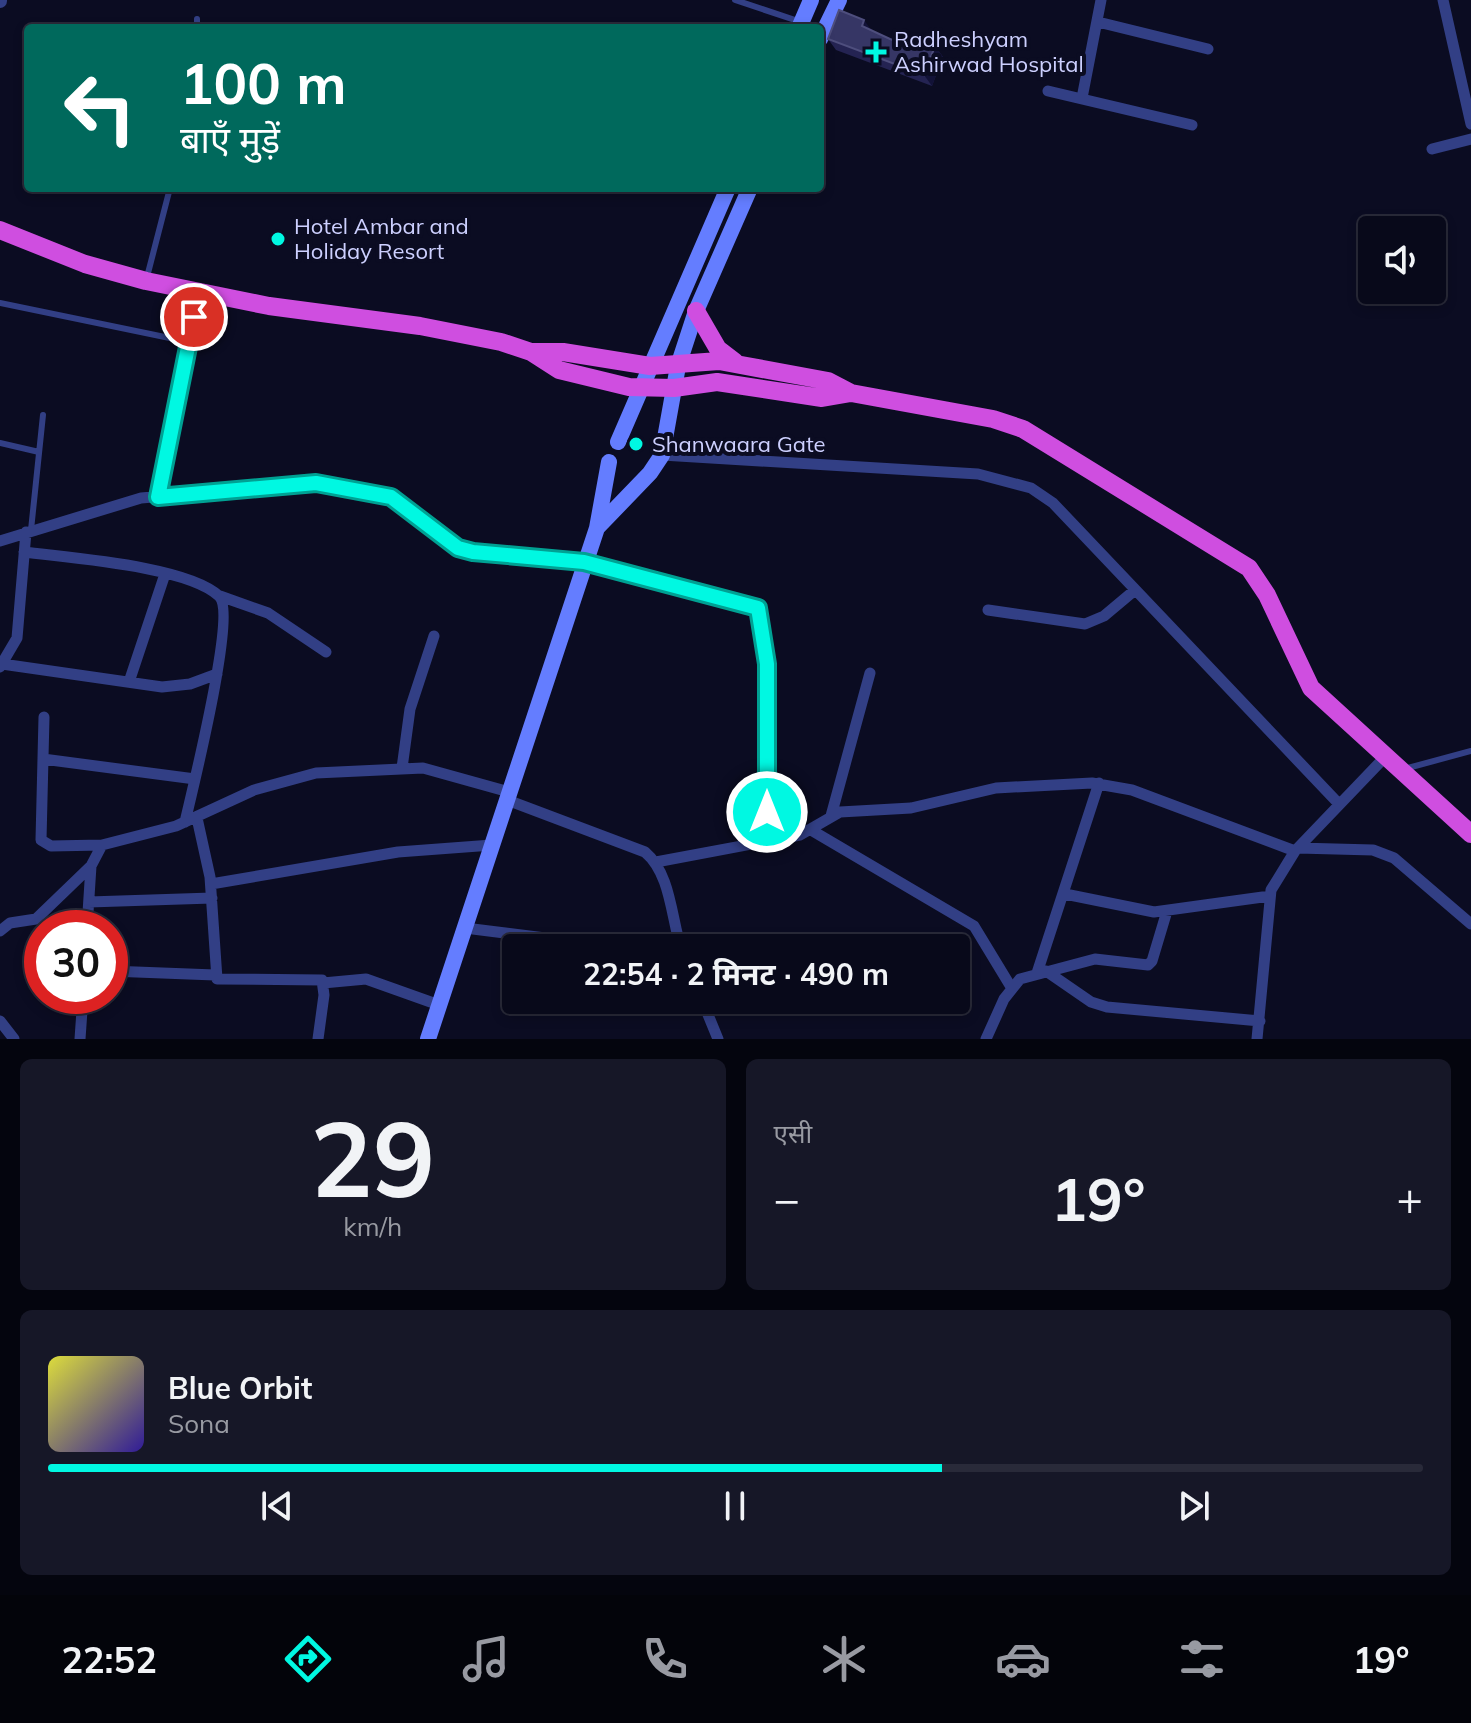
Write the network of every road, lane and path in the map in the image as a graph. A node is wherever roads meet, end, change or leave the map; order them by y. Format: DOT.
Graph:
graph roads {
  1 [pos="735,0"];
  2 [pos="811,0"];
  3 [pos="839,0"];
  4 [pos="1101,0"];
  5 [pos="1443,0"];
  6 [pos="197,19"];
  7 [pos="1098,22"];
  8 [pos="197,24"];
  9 [pos="800,24"];
  10 [pos="824,27"];
  11 [pos="1208,49"];
  12 [pos="1048,91"];
  13 [pos="1082,98"];
  14 [pos="1471,124"];
  15 [pos="1192,125"];
  16 [pos="1471,139"];
  17 [pos="1432,149"];
  18 [pos="169,192"];
  19 [pos="726,192"];
  20 [pos="748,192"];
  21 [pos="0,230"];
  22 [pos="146,281"];
  23 [pos="199,292"];
  24 [pos="0,303"];
  25 [pos="696,311"];
  26 [pos="189,342"];
  27 [pos="531,352"];
  28 [pos="739,365"];
  29 [pos="650,366"];
  30 [pos="678,366"];
  31 [pos="641,388"];
  32 [pos="674,388"];
  33 [pos="851,393"];
  34 [pos="43,415"];
  35 [pos="618,442"];
  36 [pos="0,443"];
  37 [pos="39,452"];
  38 [pos="662,455"];
  39 [pos="609,462"];
  40 [pos="158,497"];
  41 [pos="597,528"];
  42 [pos="28,531"];
  43 [pos="0,541"];
  44 [pos="24,552"];
  45 [pos="584,562"];
  46 [pos="165,574"];
  47 [pos="1135,590"];
  48 [pos="219,596"];
  49 [pos="988,610"];
  50 [pos="434,636"];
  51 [pos="326,652"];
  52 [pos="1,666"];
  53 [pos="870,673"];
  54 [pos="217,674"];
  55 [pos="129,682"];
  56 [pos="44,717"];
  57 [pos="1471,751"];
  58 [pos="1385,757"];
  59 [pos="43,759"];
  60 [pos="402,768"];
  61 [pos="1401,770"];
  62 [pos="195,779"];
  63 [pos="1099,783"];
  64 [pos="508,796"];
  65 [pos="1339,804"];
  66 [pos="831,816"];
  67 [pos="197,818"];
  68 [pos="185,822"];
  69 [pos="811,830"];
  70 [pos="1471,834"];
  71 [pos="767,842"];
  72 [pos="102,845"];
  73 [pos="492,845"];
  74 [pos="1297,850"];
  75 [pos="656,862"];
  76 [pos="91,866"];
  77 [pos="211,884"];
  78 [pos="1065,894"];
  79 [pos="1270,896"];
  80 [pos="212,898"];
  81 [pos="89,902"];
  82 [pos="88,910"];
  83 [pos="1167,911"];
  84 [pos="1471,924"];
  85 [pos="465,928"];
  86 [pos="0,931"];
  87 [pos="510,934"];
  88 [pos="676,934"];
  89 [pos="128,972"];
  90 [pos="1041,972"];
  91 [pos="215,975"];
  92 [pos="323,983"];
  93 [pos="1011,987"];
  94 [pos="439,1005"];
  95 [pos="82,1014"];
  96 [pos="708,1014"];
  97 [pos="0,1021"];
  98 [pos="1260,1021"];
  99 [pos="14,1039"];
  100 [pos="80,1039"];
  101 [pos="318,1039"];
  102 [pos="428,1039"];
  103 [pos="718,1039"];
  104 [pos="986,1039"];
  105 [pos="1257,1039"];
  1 -- 9 [label="lane"];
  2 -- 9 [label="main road"];
  3 -- 10 [label="main road"];
  4 -- 7 [label="street"];
  5 -- 14 [label="street"];
  6 -- 8 [label="lane"];
  7 -- 11 [label="street"];
  7 -- 13 [label="street"];
  12 -- 13 [label="street"];
  13 -- 15 [label="street"];
  16 -- 17 [label="street"];
  18 -- 22 [label="lane"];
  19 -- 29 [label="main road"];
  20 -- 25 [label="main road"];
  21 -- 22 [label="highway"];
  22 -- 23 [label="highway"];
  23 -- 26 [label="street"];
  23 -- 27 [label="highway"];
  24 -- 26 [label="lane"];
  25 -- 28 [label="highway"];
  25 -- 30 [label="main road"];
  26 -- 40 [label="street"];
  27 -- 29 [label="highway"];
  27 -- 31 [label="highway"];
  28 -- 30 [label="highway"];
  28 -- 33 [label="highway"];
  29 -- 30 [label="highway"];
  29 -- 31 [label="main road"];
  30 -- 32 [label="main road"];
  31 -- 32 [label="highway"];
  31 -- 35 [label="main road"];
  32 -- 33 [label="highway"];
  32 -- 38 [label="main road"];
  33 -- 58 [label="highway"];
  34 -- 37 [label="lane"];
  36 -- 37 [label="lane"];
  37 -- 42 [label="lane"];
  38 -- 41 [label="main road"];
  38 -- 47 [label="street"];
  39 -- 41 [label="main road"];
  40 -- 42 [label="street"];
  40 -- 45 [label="street"];
  41 -- 45 [label="main road"];
  42 -- 43 [label="street"];
  42 -- 44 [label="street"];
  44 -- 46 [label="street"];
  44 -- 52 [label="street"];
  45 -- 64 [label="main road"];
  45 -- 71 [label="street"];
  46 -- 48 [label="street"];
  46 -- 55 [label="street"];
  47 -- 49 [label="street"];
  47 -- 65 [label="street"];
  48 -- 51 [label="street"];
  48 -- 54 [label="street"];
  50 -- 60 [label="street"];
  52 -- 55 [label="street"];
  53 -- 66 [label="street"];
  54 -- 55 [label="street"];
  54 -- 62 [label="street"];
  56 -- 59 [label="street"];
  57 -- 61 [label="lane"];
  58 -- 61 [label="highway"];
  58 -- 65 [label="street"];
  59 -- 62 [label="street"];
  59 -- 72 [label="street"];
  60 -- 64 [label="street"];
  60 -- 67 [label="street"];
  61 -- 70 [label="highway"];
  62 -- 68 [label="street"];
  63 -- 66 [label="street"];
  63 -- 74 [label="street"];
  63 -- 78 [label="street"];
  64 -- 73 [label="main road"];
  64 -- 75 [label="street"];
  65 -- 74 [label="street"];
  66 -- 69 [label="street"];
  67 -- 68 [label="street"];
  67 -- 77 [label="street"];
  68 -- 72 [label="street"];
  69 -- 71 [label="street"];
  69 -- 93 [label="street"];
  71 -- 75 [label="street"];
  72 -- 76 [label="street"];
  73 -- 77 [label="street"];
  73 -- 85 [label="main road"];
  74 -- 79 [label="street"];
  74 -- 84 [label="street"];
  75 -- 88 [label="street"];
  76 -- 81 [label="street"];
  76 -- 86 [label="street"];
  77 -- 80 [label="street"];
  78 -- 83 [label="street"];
  78 -- 90 [label="street"];
  79 -- 83 [label="street"];
  79 -- 98 [label="street"];
  80 -- 81 [label="street"];
  80 -- 91 [label="street"];
  81 -- 82 [label="street"];
  83 -- 90 [label="street"];
  85 -- 87 [label="street"];
  85 -- 94 [label="main road"];
  89 -- 91 [label="street"];
  90 -- 93 [label="street"];
  90 -- 98 [label="street"];
  91 -- 92 [label="street"];
  92 -- 94 [label="street"];
  92 -- 101 [label="street"];
  93 -- 104 [label="street"];
  94 -- 102 [label="main road"];
  95 -- 100 [label="street"];
  96 -- 103 [label="street"];
  97 -- 99 [label="street"];
  98 -- 105 [label="street"];
}
